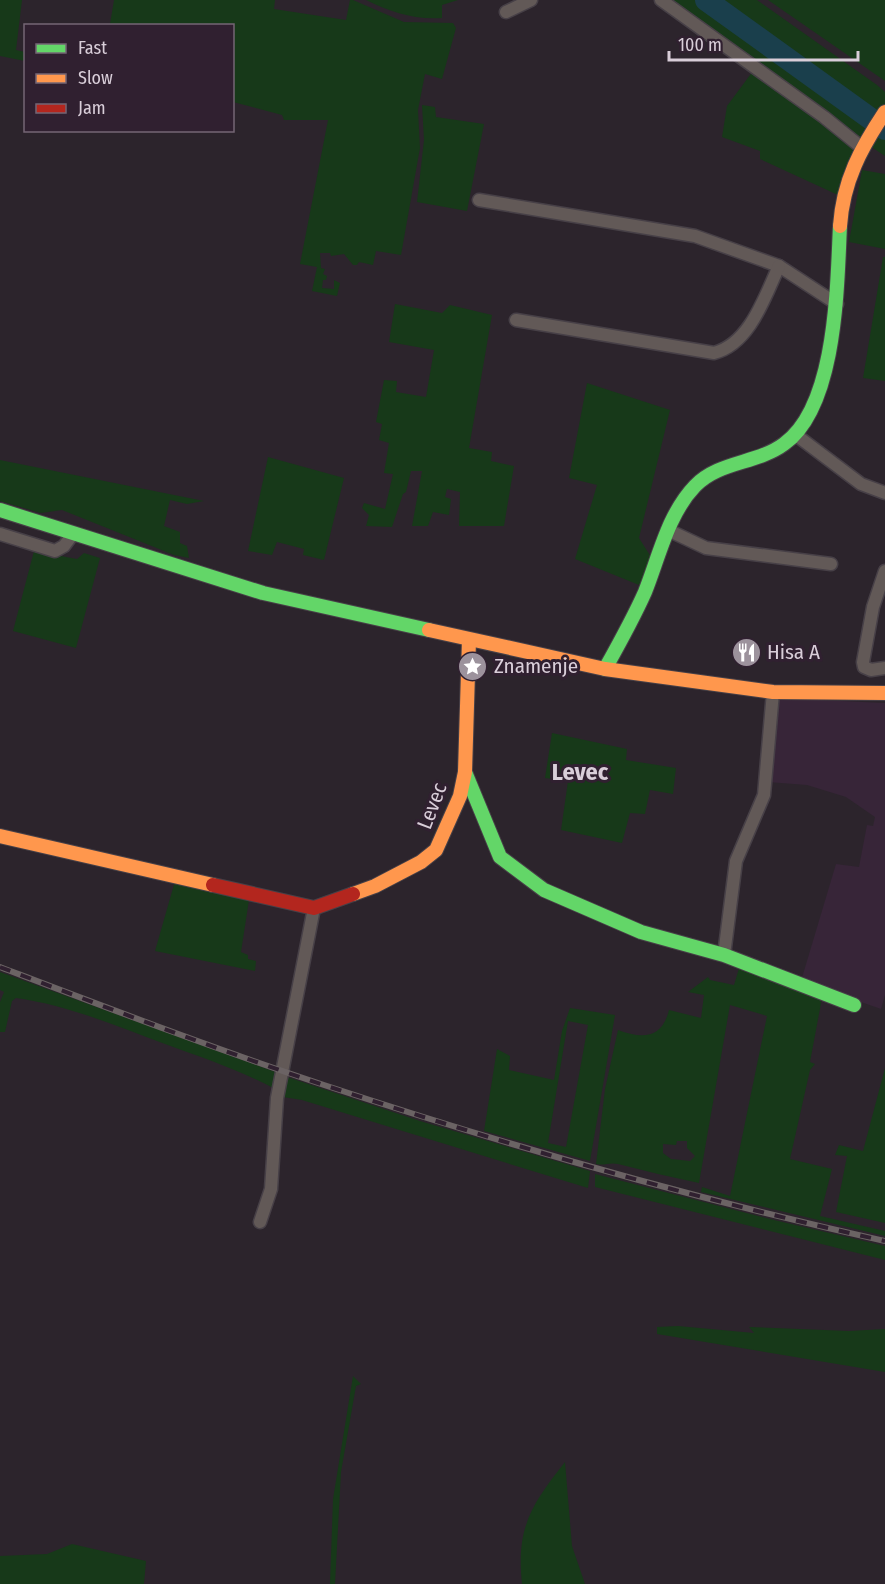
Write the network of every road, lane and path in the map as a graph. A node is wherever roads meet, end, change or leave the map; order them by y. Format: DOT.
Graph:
graph roads {
  1 [pos="531,0"];
  2 [pos="661,0"];
  3 [pos="506,12"];
  4 [pos="885,112"];
  5 [pos="864,143"];
  6 [pos="478,200"];
  7 [pos="779,266"];
  8 [pos="837,304"];
  9 [pos="516,320"];
  10 [pos="796,435"];
  11 [pos="885,493"];
  12 [pos="0,510"];
  13 [pos="670,531"];
  14 [pos="0,534"];
  15 [pos="73,534"];
  16 [pos="831,564"];
  17 [pos="885,571"];
  18 [pos="469,640"];
  19 [pos="885,668"];
  20 [pos="605,669"];
  21 [pos="772,692"];
  22 [pos="885,693"];
  23 [pos="465,772"];
  24 [pos="0,836"];
  25 [pos="314,908"];
  26 [pos="724,955"];
  27 [pos="854,1005"];
  28 [pos="261,1222"];
  1 -- 3 [label="street"];
  2 -- 5 [label="street"];
  4 -- 5 [label="street"];
  5 -- 8 [label="street"];
  6 -- 7 [label="street"];
  7 -- 8 [label="street"];
  7 -- 9 [label="street"];
  8 -- 10 [label="street"];
  10 -- 11 [label="street"];
  10 -- 13 [label="street"];
  12 -- 15 [label="street"];
  13 -- 16 [label="street"];
  13 -- 20 [label="street"];
  14 -- 15 [label="street"];
  15 -- 18 [label="street"];
  17 -- 19 [label="street"];
  18 -- 20 [label="street"];
  18 -- 23 [label="street, Levec"];
  20 -- 21 [label="street"];
  21 -- 22 [label="street"];
  21 -- 26 [label="street"];
  23 -- 25 [label="street, Levec"];
  23 -- 26 [label="street"];
  24 -- 25 [label="street"];
  25 -- 28 [label="street"];
  26 -- 27 [label="street"];
}
